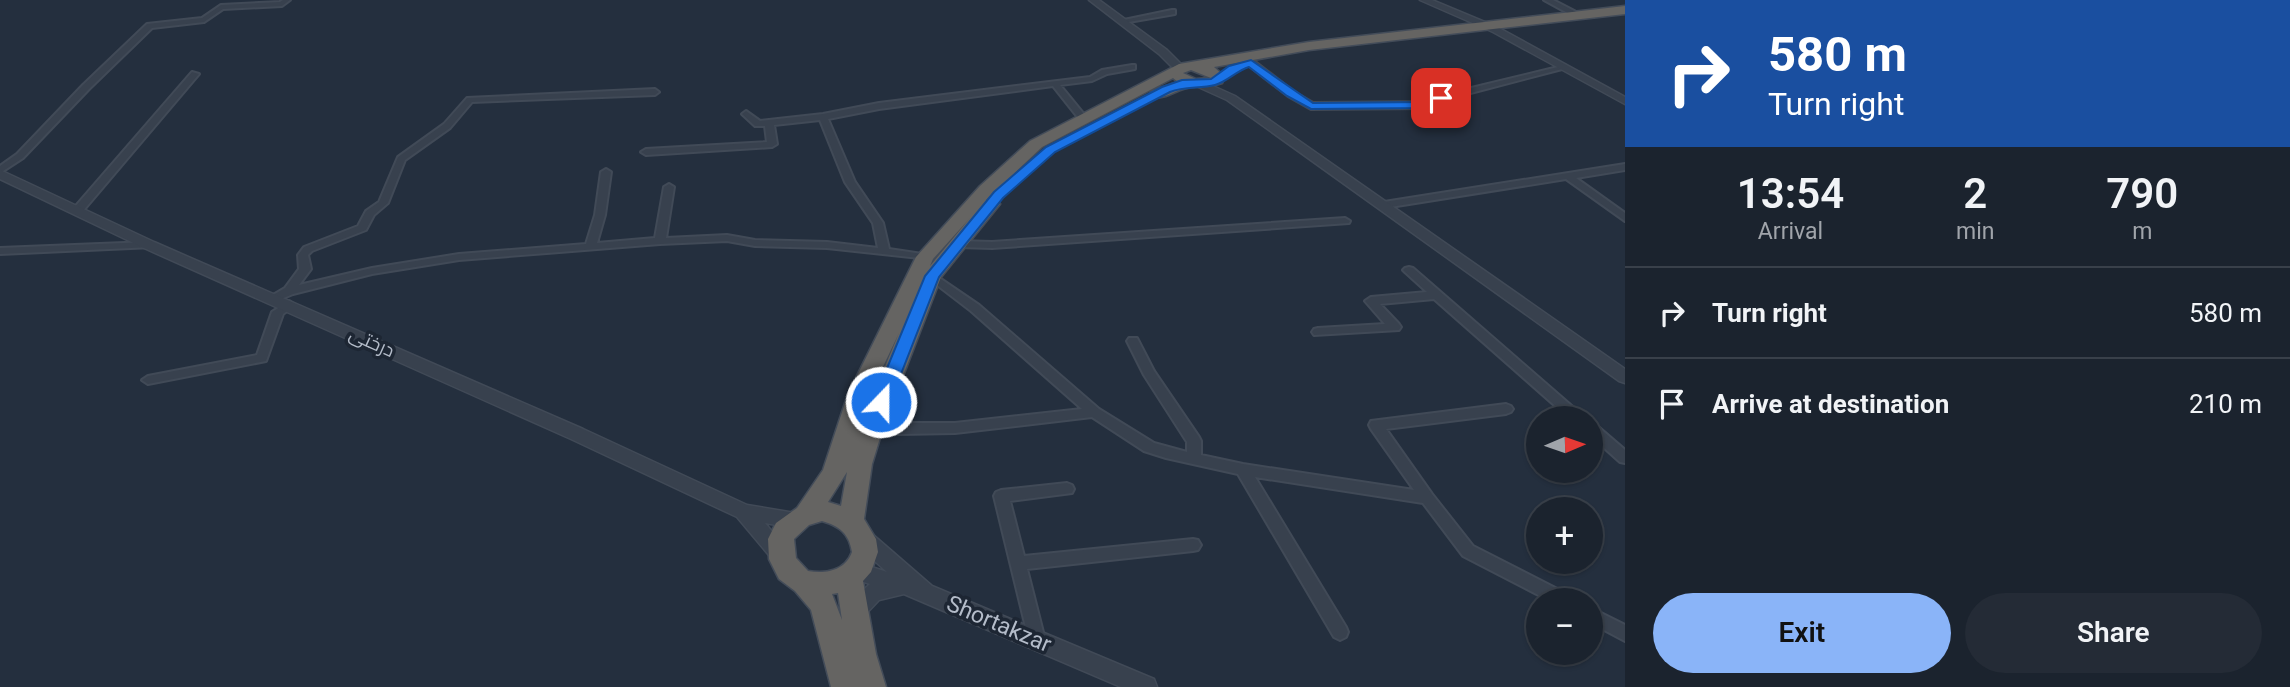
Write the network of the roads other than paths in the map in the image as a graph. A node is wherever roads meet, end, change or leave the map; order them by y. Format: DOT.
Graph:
graph roads {
  1 [pos="287,0"];
  2 [pos="1093,0"];
  3 [pos="1424,0"];
  4 [pos="1547,0"];
  5 [pos="1625,10"];
  6 [pos="1172,12"];
  7 [pos="1578,15"];
  8 [pos="1625,15"];
  9 [pos="1123,21"];
  10 [pos="1490,28"];
  11 [pos="1251,64"];
  12 [pos="1132,67"];
  13 [pos="1562,68"];
  14 [pos="195,74"];
  15 [pos="1196,74"];
  16 [pos="1054,83"];
  17 [pos="655,92"];
  18 [pos="1625,101"];
  19 [pos="746,114"];
  20 [pos="823,117"];
  21 [pos="1083,118"];
  22 [pos="769,123"];
  23 [pos="646,152"];
  24 [pos="1625,167"];
  25 [pos="0,172"];
  26 [pos="606,172"];
  27 [pos="1568,176"];
  28 [pos="669,187"];
  29 [pos="1384,205"];
  30 [pos="78,210"];
  31 [pos="1625,218"];
  32 [pos="1345,221"];
  33 [pos="660,240"];
  34 [pos="958,244"];
  35 [pos="149,245"];
  36 [pos="591,245"];
  37 [pos="0,251"];
  38 [pos="884,252"];
  39 [pos="925,257"];
  40 [pos="1409,271"];
  41 [pos="932,276"];
  42 [pos="1437,295"];
  43 [pos="284,298"];
  44 [pos="1318,332"];
  45 [pos="1133,341"];
  46 [pos="1625,377"];
  47 [pos="148,380"];
  48 [pos="1563,406"];
  49 [pos="1506,409"];
  50 [pos="1094,412"];
  51 [pos="871,428"];
  52 [pos="1603,439"];
  53 [pos="1625,458"];
  54 [pos="1194,459"];
  55 [pos="1243,470"];
  56 [pos="1067,489"];
  57 [pos="1427,498"];
  58 [pos="744,512"];
  59 [pos="801,517"];
  60 [pos="858,530"];
  61 [pos="1193,545"];
  62 [pos="780,554"];
  63 [pos="1017,563"];
  64 [pos="853,574"];
  65 [pos="805,583"];
  66 [pos="903,586"];
  67 [pos="1540,588"];
  68 [pos="925,592"];
  69 [pos="855,611"];
  70 [pos="1603,621"];
  71 [pos="1340,632"];
  72 [pos="1625,633"];
  73 [pos="1038,640"];
  74 [pos="846,687"];
  75 [pos="871,687"];
  76 [pos="1146,687"];
  1 -- 25 [label="street"];
  2 -- 9 [label="street"];
  3 -- 10 [label="street"];
  4 -- 7 [label="street"];
  5 -- 7 [label="highway"];
  6 -- 9 [label="street"];
  7 -- 10 [label="highway"];
  8 -- 10 [label="highway"];
  9 -- 15 [label="street"];
  10 -- 11 [label="highway"];
  10 -- 13 [label="street"];
  10 -- 15 [label="highway"];
  11 -- 13 [label="street"];
  11 -- 15 [label="highway"];
  12 -- 16 [label="street"];
  13 -- 18 [label="street"];
  14 -- 30 [label="street"];
  15 -- 21 [label="highway"];
  15 -- 29 [label="street"];
  15 -- 34 [label="highway"];
  16 -- 20 [label="street"];
  16 -- 21 [label="street"];
  17 -- 43 [label="street"];
  19 -- 22 [label="street"];
  20 -- 22 [label="street"];
  20 -- 38 [label="street"];
  21 -- 39 [label="highway"];
  22 -- 23 [label="street"];
  24 -- 27 [label="street"];
  25 -- 30 [label="street, درختی"];
  26 -- 36 [label="street"];
  27 -- 29 [label="street"];
  27 -- 31 [label="street"];
  28 -- 33 [label="street"];
  29 -- 46 [label="street"];
  30 -- 35 [label="street, درختی"];
  32 -- 34 [label="street"];
  33 -- 36 [label="street"];
  33 -- 38 [label="street"];
  34 -- 41 [label="highway"];
  35 -- 37 [label="street"];
  35 -- 43 [label="street, درختی"];
  36 -- 43 [label="street"];
  38 -- 39 [label="street"];
  39 -- 59 [label="highway"];
  40 -- 42 [label="street"];
  41 -- 50 [label="street"];
  41 -- 51 [label="highway"];
  42 -- 44 [label="street"];
  42 -- 48 [label="street"];
  43 -- 47 [label="street"];
  43 -- 58 [label="street, درختی"];
  45 -- 54 [label="street"];
  49 -- 57 [label="street"];
  50 -- 51 [label="street"];
  50 -- 54 [label="street"];
  51 -- 60 [label="highway"];
  52 -- 53 [label="street"];
  54 -- 55 [label="street"];
  55 -- 57 [label="street"];
  55 -- 71 [label="street"];
  56 -- 63 [label="street"];
  57 -- 67 [label="street"];
  58 -- 59 [label="street"];
  58 -- 62 [label="street"];
  59 -- 60 [label="highway"];
  59 -- 62 [label="highway"];
  60 -- 64 [label="highway"];
  60 -- 68 [label="street, Shortakzar"];
  61 -- 63 [label="street"];
  62 -- 65 [label="highway"];
  63 -- 73 [label="street"];
  64 -- 65 [label="highway"];
  64 -- 66 [label="street"];
  64 -- 69 [label="highway"];
  65 -- 74 [label="highway"];
  66 -- 68 [label="street"];
  66 -- 69 [label="street"];
  68 -- 73 [label="street, Shortakzar"];
  69 -- 75 [label="highway"];
  70 -- 72 [label="street"];
  73 -- 76 [label="street, Shortakzar"];
}
